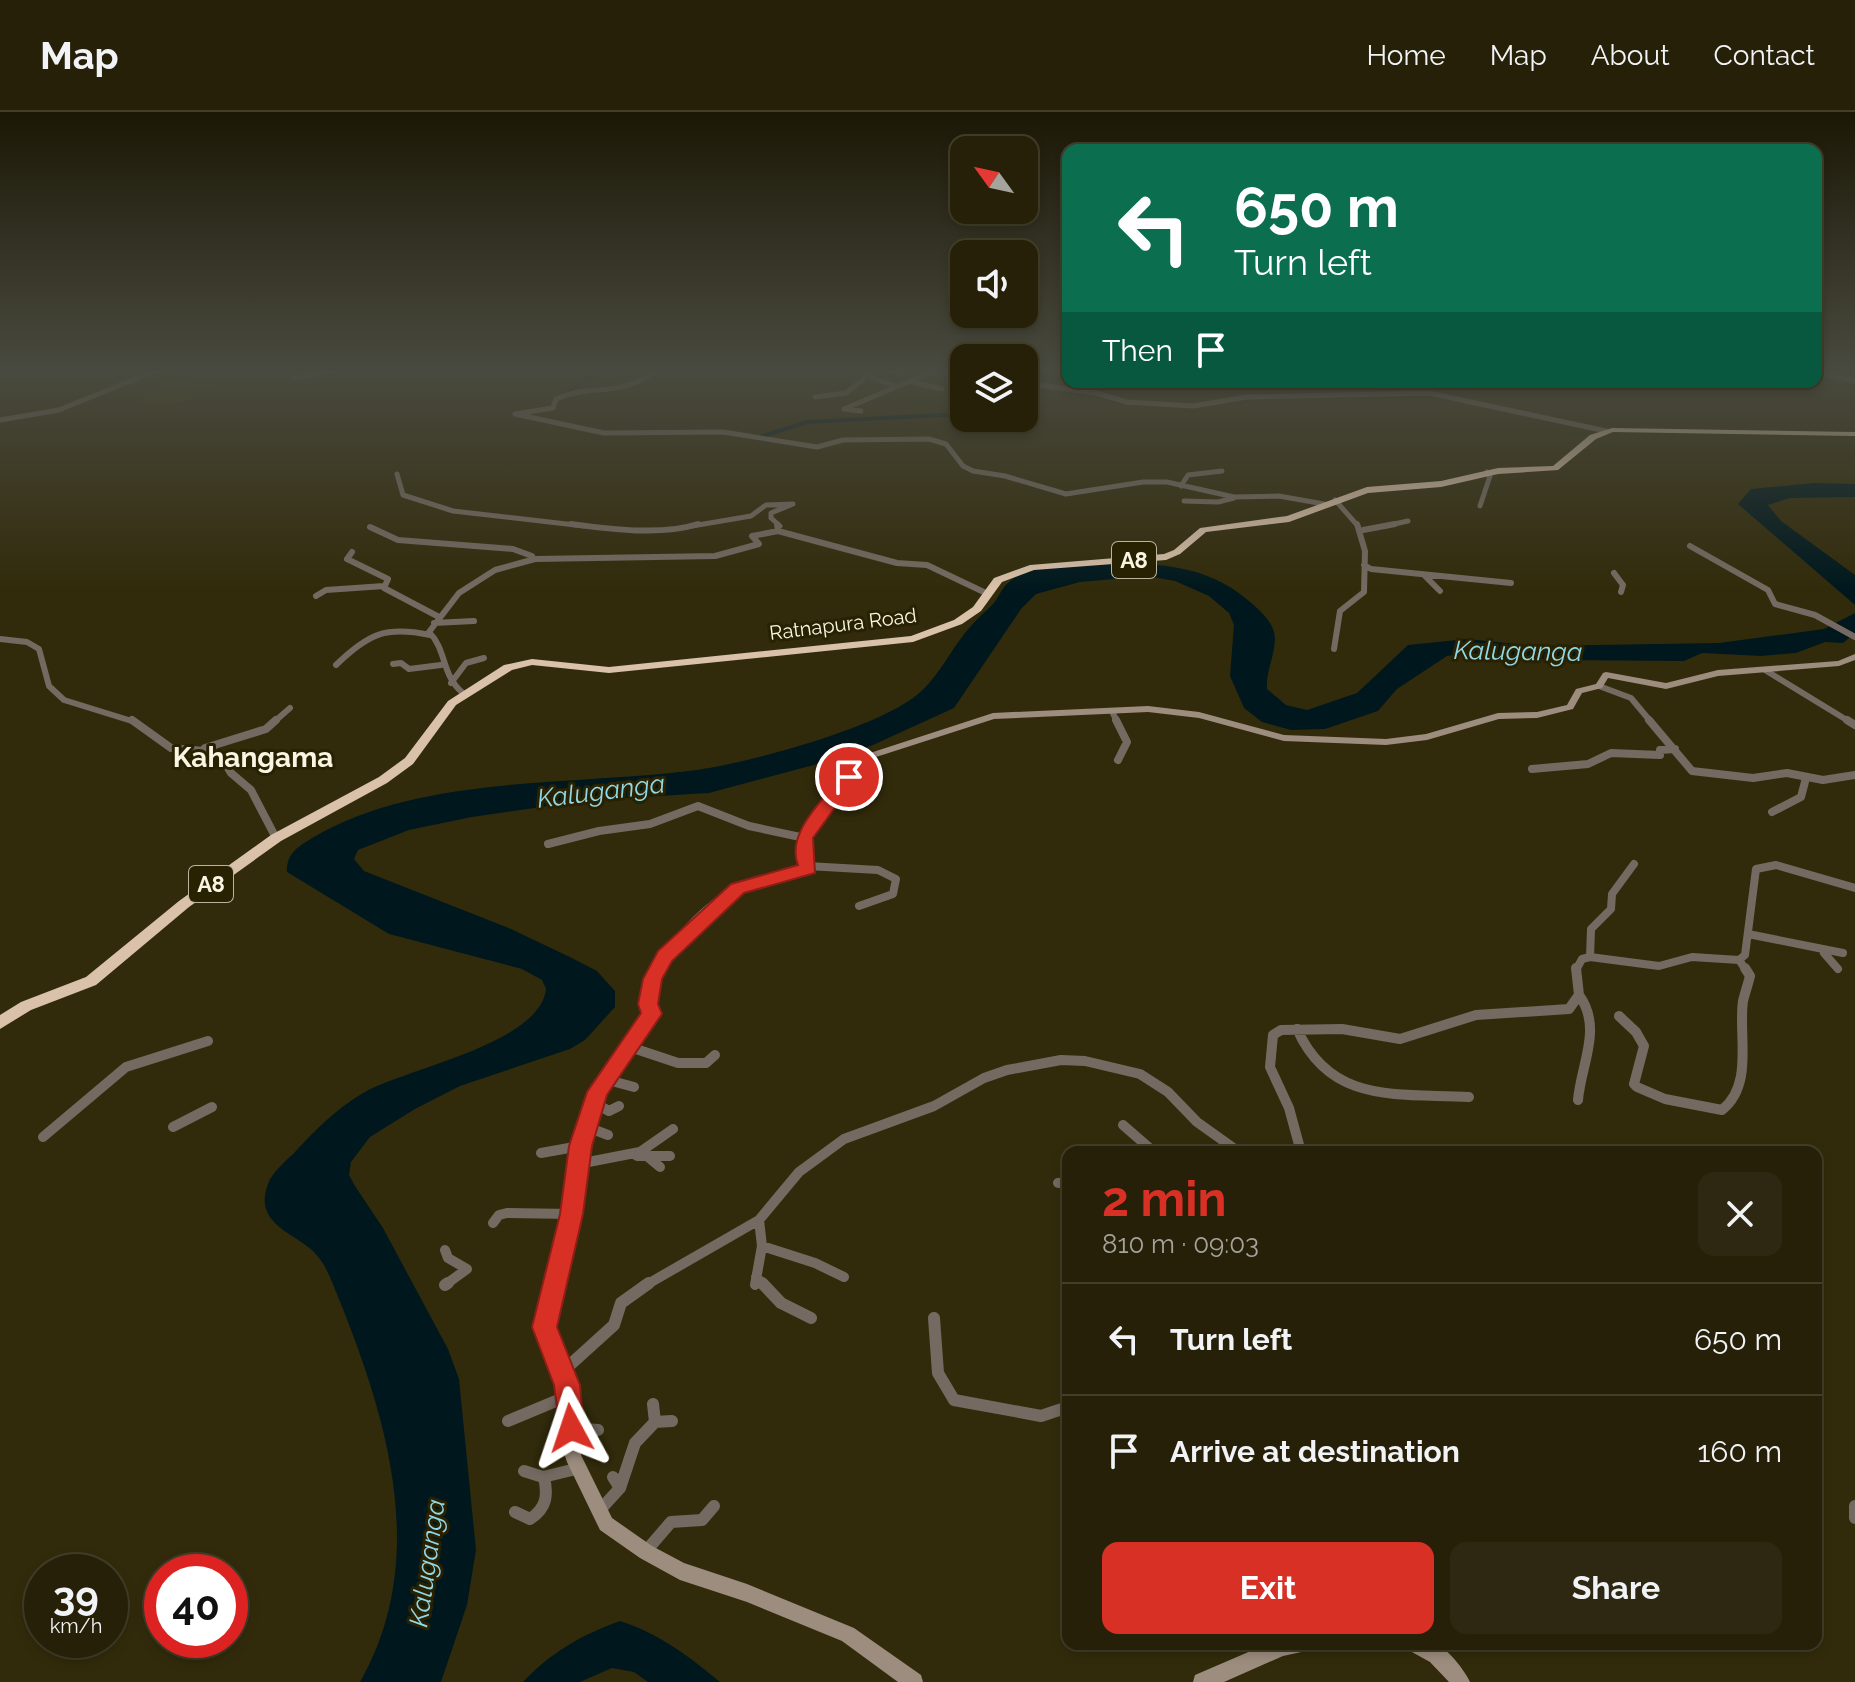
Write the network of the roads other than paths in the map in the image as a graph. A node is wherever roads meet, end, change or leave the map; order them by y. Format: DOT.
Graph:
graph roads {
  1 [pos="787,442"];
  2 [pos="835,442"];
  3 [pos="941,442"];
  4 [pos="1590,442"];
  5 [pos="1222,471"];
  6 [pos="1487,472"];
  7 [pos="397,474"];
  8 [pos="1181,486"];
  9 [pos="1237,497"];
  10 [pos="1184,501"];
  11 [pos="1329,502"];
  12 [pos="1480,506"];
  13 [pos="1408,521"];
  14 [pos="370,527"];
  15 [pos="1363,530"];
  16 [pos="778,531"];
  17 [pos="1690,546"];
  18 [pos="352,552"];
  19 [pos="533,557"];
  20 [pos="1364,565"];
  21 [pos="1614,573"];
  22 [pos="1424,574"];
  23 [pos="1511,583"];
  24 [pos="384,586"];
  25 [pos="1440,591"];
  26 [pos="1621,592"];
  27 [pos="988,594"];
  28 [pos="316,596"];
  29 [pos="439,617"];
  30 [pos="474,621"];
  31 [pos="434,623"];
  32 [pos="430,635"];
  33 [pos="1855,637"];
  34 [pos="0,639"];
  35 [pos="1334,649"];
  36 [pos="1855,657"];
  37 [pos="484,658"];
  38 [pos="393,664"];
  39 [pos="336,665"];
  40 [pos="441,665"];
  41 [pos="1765,670"];
  42 [pos="451,683"];
  43 [pos="1599,686"];
  44 [pos="463,693"];
  45 [pos="290,708"];
  46 [pos="1112,711"];
  47 [pos="1855,725"];
  48 [pos="201,749"];
  49 [pos="1675,749"];
  50 [pos="1118,760"];
  51 [pos="1532,769"];
  52 [pos="1855,775"];
  53 [pos="1806,778"];
  54 [pos="1772,812"];
  55 [pos="276,838"];
  56 [pos="805,838"];
  57 [pos="548,844"];
  58 [pos="1634,864"];
  59 [pos="807,866"];
  60 [pos="1855,888"];
  61 [pos="859,906"];
  62 [pos="1748,934"];
  63 [pos="1816,949"];
  64 [pos="1843,953"];
  65 [pos="1590,957"];
  66 [pos="1739,960"];
  67 [pos="1838,969"];
  68 [pos="1579,995"];
  69 [pos="1619,1016"];
  70 [pos="0,1023"];
  71 [pos="1297,1029"];
  72 [pos="208,1041"];
  73 [pos="630,1047"];
  74 [pos="715,1055"];
  75 [pos="608,1080"];
  76 [pos="634,1087"];
  77 [pos="1469,1097"];
  78 [pos="1578,1100"];
  79 [pos="594,1103"];
  80 [pos="619,1106"];
  81 [pos="212,1107"];
  82 [pos="1123,1125"];
  83 [pos="173,1127"];
  84 [pos="587,1127"];
  85 [pos="673,1129"];
  86 [pos="608,1135"];
  87 [pos="43,1137"];
  88 [pos="580,1146"];
  89 [pos="1147,1146"];
  90 [pos="1231,1146"];
  91 [pos="1299,1146"];
  92 [pos="541,1153"];
  93 [pos="642,1156"];
  94 [pos="670,1156"];
  95 [pos="578,1164"];
  96 [pos="660,1167"];
  97 [pos="572,1214"];
  98 [pos="759,1220"];
  99 [pos="493,1223"];
  100 [pos="762,1246"];
  101 [pos="445,1250"];
  102 [pos="844,1277"];
  103 [pos="445,1285"];
  104 [pos="811,1318"];
  105 [pos="934,1318"];
  106 [pos="561,1373"];
  107 [pos="568,1396"];
  108 [pos="653,1404"];
  109 [pos="1062,1409"];
  110 [pos="508,1421"];
  111 [pos="672,1421"];
  112 [pos="655,1422"];
  113 [pos="571,1428"];
  114 [pos="598,1430"];
  115 [pos="580,1468"];
  116 [pos="524,1471"];
  117 [pos="544,1477"];
  118 [pos="714,1506"];
  119 [pos="1855,1506"];
  120 [pos="600,1510"];
  121 [pos="515,1512"];
  122 [pos="1855,1518"];
  123 [pos="646,1552"];
  124 [pos="1266,1650"];
  125 [pos="1428,1650"];
  126 [pos="914,1682"];
  127 [pos="1202,1682"];
  128 [pos="1461,1682"];
  1 -- 2 [label="street"];
  3 -- 8 [label="street"];
  4 -- 6 [label="highway, Ratnapura Road / A8"];
  5 -- 8 [label="street"];
  6 -- 11 [label="highway, Ratnapura Road / A8"];
  6 -- 12 [label="street"];
  7 -- 16 [label="street"];
  8 -- 9 [label="street"];
  9 -- 10 [label="street"];
  9 -- 11 [label="street"];
  11 -- 15 [label="street"];
  11 -- 27 [label="highway, Ratnapura Road / A8"];
  13 -- 15 [label="street"];
  14 -- 19 [label="street"];
  15 -- 20 [label="street"];
  16 -- 19 [label="street"];
  16 -- 27 [label="street"];
  17 -- 33 [label="street"];
  18 -- 24 [label="street"];
  19 -- 29 [label="street"];
  20 -- 22 [label="street"];
  20 -- 35 [label="street"];
  21 -- 26 [label="street"];
  22 -- 23 [label="street"];
  22 -- 25 [label="street"];
  24 -- 28 [label="street"];
  24 -- 29 [label="street"];
  27 -- 44 [label="highway, Ratnapura Road / A8"];
  29 -- 31 [label="street"];
  30 -- 31 [label="street"];
  31 -- 32 [label="street"];
  32 -- 39 [label="street"];
  32 -- 40 [label="street"];
  34 -- 48 [label="street"];
  36 -- 41 [label="street"];
  37 -- 42 [label="street"];
  38 -- 40 [label="street"];
  40 -- 42 [label="street"];
  41 -- 43 [label="street"];
  41 -- 47 [label="street"];
  42 -- 44 [label="street"];
  43 -- 46 [label="street"];
  43 -- 49 [label="street"];
  44 -- 55 [label="highway, Ratnapura Road / A8"];
  45 -- 48 [label="street"];
  46 -- 50 [label="street"];
  46 -- 56 [label="street"];
  48 -- 55 [label="street"];
  49 -- 51 [label="street"];
  49 -- 53 [label="street"];
  52 -- 53 [label="street"];
  53 -- 54 [label="street"];
  55 -- 70 [label="highway, Ratnapura Road / A8"];
  56 -- 57 [label="street"];
  56 -- 59 [label="street"];
  58 -- 65 [label="street"];
  59 -- 61 [label="street"];
  59 -- 73 [label="street"];
  60 -- 62 [label="street"];
  62 -- 63 [label="street"];
  62 -- 66 [label="street"];
  63 -- 64 [label="street"];
  63 -- 67 [label="street"];
  65 -- 66 [label="street"];
  65 -- 68 [label="street"];
  66 -- 69 [label="street"];
  68 -- 71 [label="street"];
  68 -- 78 [label="street"];
  71 -- 77 [label="street"];
  71 -- 91 [label="street"];
  72 -- 87 [label="street"];
  73 -- 74 [label="street"];
  73 -- 75 [label="street"];
  75 -- 76 [label="street"];
  75 -- 79 [label="street"];
  79 -- 80 [label="street"];
  79 -- 84 [label="street"];
  81 -- 83 [label="street"];
  82 -- 89 [label="street"];
  84 -- 86 [label="street"];
  84 -- 88 [label="street"];
  85 -- 93 [label="street"];
  88 -- 92 [label="street"];
  88 -- 95 [label="street"];
  90 -- 98 [label="street"];
  93 -- 94 [label="street"];
  93 -- 95 [label="street"];
  93 -- 96 [label="street"];
  95 -- 97 [label="street"];
  97 -- 99 [label="street"];
  97 -- 106 [label="street"];
  98 -- 100 [label="street"];
  98 -- 106 [label="street"];
  100 -- 102 [label="street"];
  100 -- 104 [label="street"];
  101 -- 103 [label="street"];
  105 -- 109 [label="street"];
  106 -- 107 [label="street"];
  107 -- 110 [label="street"];
  107 -- 113 [label="street"];
  108 -- 112 [label="street"];
  111 -- 112 [label="street"];
  112 -- 120 [label="street"];
  113 -- 114 [label="street"];
  113 -- 115 [label="street"];
  115 -- 117 [label="street"];
  115 -- 120 [label="street"];
  116 -- 117 [label="street"];
  117 -- 121 [label="street"];
  118 -- 123 [label="street"];
  119 -- 122 [label="street"];
  120 -- 123 [label="street"];
  123 -- 126 [label="street"];
  124 -- 127 [label="street"];
  125 -- 128 [label="street"];
}
